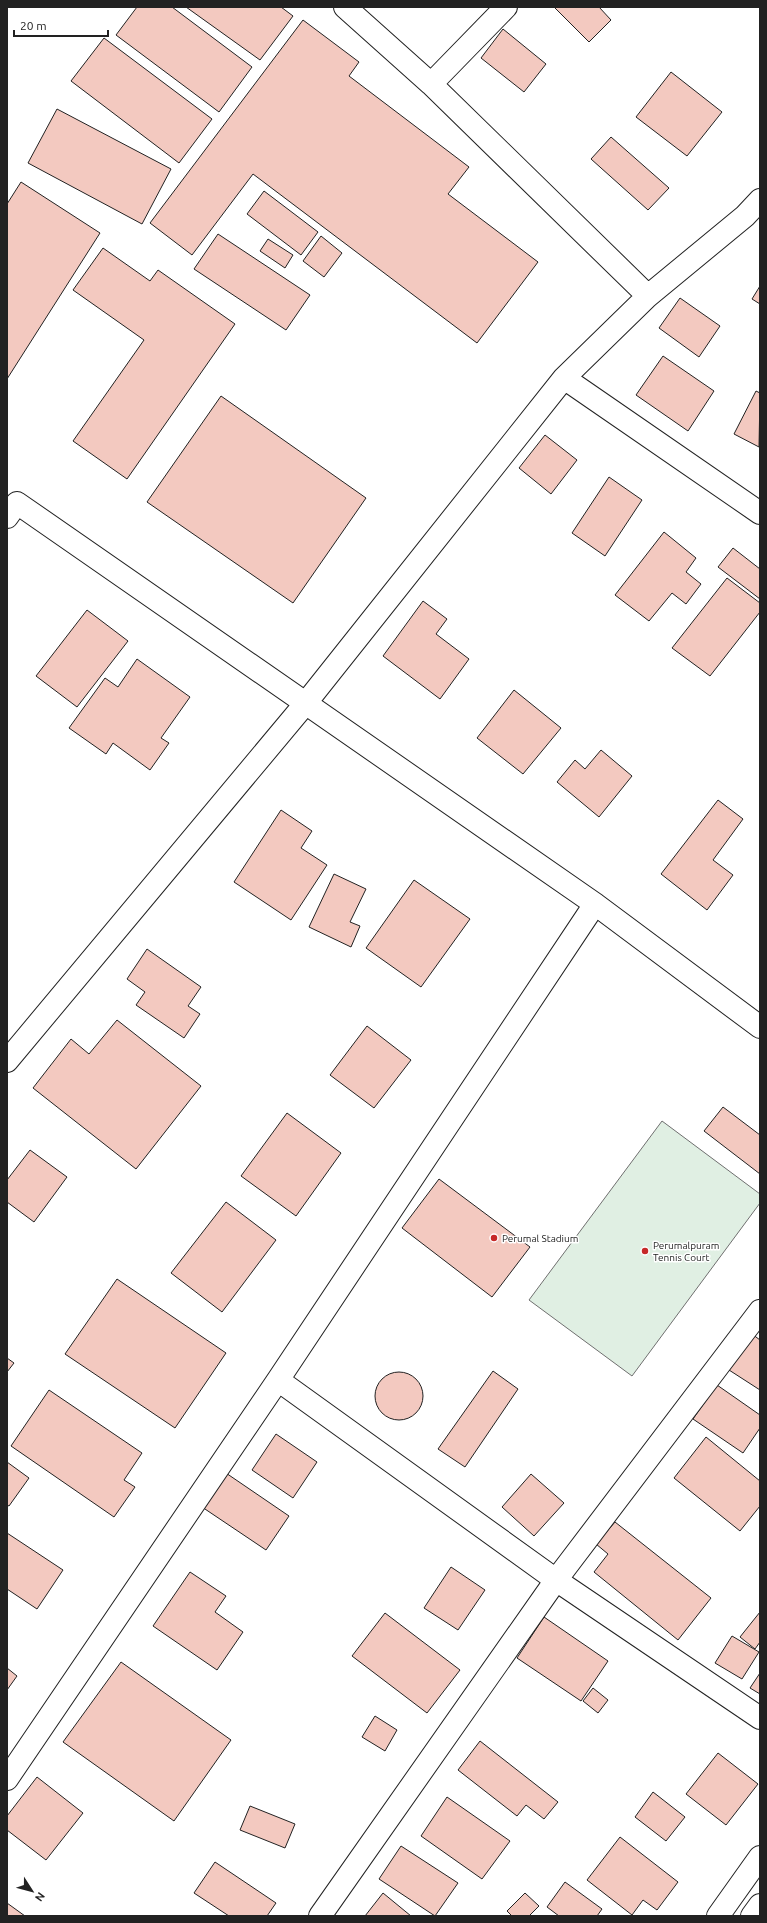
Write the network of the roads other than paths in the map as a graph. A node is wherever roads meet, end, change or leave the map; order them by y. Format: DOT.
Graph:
graph roads {
  1 [pos="345,7"];
  2 [pos="506,7"];
  3 [pos="431,84"];
  4 [pos="760,200"];
  5 [pos="648,296"];
  6 [pos="564,378"];
  7 [pos="10,506"];
  8 [pos="760,513"];
  9 [pos="305,704"];
  10 [pos="595,904"];
  11 [pos="760,1027"];
  12 [pos="7,1061"];
  13 [pos="760,1311"];
  14 [pos="278,1380"];
  15 [pos="556,1580"];
  16 [pos="760,1718"];
  17 [pos="7,1779"];
  18 [pos="760,1857"];
  19 [pos="760,1905"];
  20 [pos="320,1916"];
  21 [pos="718,1916"];
  22 [pos="752,1916"];
  1 -- 3 [label="street"];
  2 -- 3 [label="street"];
  3 -- 5 [label="street"];
  4 -- 5 [label="street"];
  5 -- 6 [label="street"];
  6 -- 8 [label="street"];
  6 -- 9 [label="street"];
  7 -- 9 [label="street"];
  9 -- 10 [label="street"];
  9 -- 12 [label="street"];
  10 -- 11 [label="street"];
  10 -- 14 [label="street"];
  13 -- 15 [label="street"];
  14 -- 15 [label="street"];
  14 -- 17 [label="street"];
  15 -- 16 [label="street"];
  15 -- 20 [label="street"];
  18 -- 21 [label="street"];
  19 -- 22 [label="street"];
}
